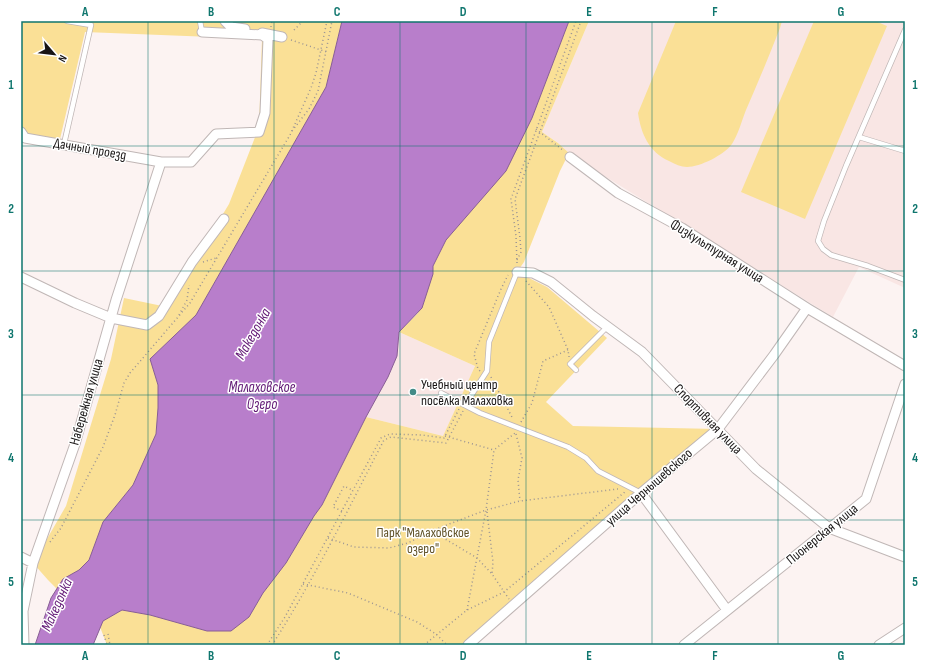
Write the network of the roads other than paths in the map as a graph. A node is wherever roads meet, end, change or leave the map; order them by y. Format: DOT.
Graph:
graph roads {
  1 [pos="67,21"];
  2 [pos="200,21"];
  3 [pos="225,21"];
  4 [pos="905,30"];
  5 [pos="202,32"];
  6 [pos="282,37"];
  7 [pos="21,132"];
  8 [pos="859,137"];
  9 [pos="64,144"];
  10 [pos="905,151"];
  11 [pos="570,157"];
  12 [pos="161,162"];
  13 [pos="224,219"];
  14 [pos="514,270"];
  15 [pos="22,280"];
  16 [pos="905,280"];
  17 [pos="807,308"];
  18 [pos="111,318"];
  19 [pos="608,326"];
  20 [pos="905,366"];
  21 [pos="576,370"];
  22 [pos="905,384"];
  23 [pos="441,393"];
  24 [pos="463,404"];
  25 [pos="718,429"];
  26 [pos="641,493"];
  27 [pos="829,528"];
  28 [pos="905,557"];
  29 [pos="21,558"];
  30 [pos="34,563"];
  31 [pos="727,610"];
  32 [pos="905,628"];
  33 [pos="24,645"];
  34 [pos="468,645"];
  35 [pos="684,645"];
  36 [pos="879,645"];
  1 -- 9 [label="lane"];
  2 -- 5 [label="lane"];
  3 -- 6 [label="street"];
  4 -- 8 [label="lane"];
  5 -- 12 [label="street, Дачный проезд"];
  7 -- 9 [label="street, Дачный проезд"];
  8 -- 10 [label="lane"];
  8 -- 16 [label="lane"];
  9 -- 12 [label="street, Дачный проезд"];
  11 -- 17 [label="street, Физкультурная улица"];
  12 -- 18 [label="street, Набережная улица"];
  13 -- 18 [label="street"];
  14 -- 19 [label="street, Спортивная улица"];
  14 -- 24 [label="lane"];
  15 -- 18 [label="street"];
  17 -- 20 [label="street, Физкультурная улица"];
  17 -- 25 [label="street, улица Чернышевского"];
  18 -- 30 [label="street, Набережная улица"];
  19 -- 21 [label="lane"];
  19 -- 25 [label="street, Спортивная улица"];
  22 -- 27 [label="street, Пионерская улица"];
  23 -- 24 [label="lane"];
  24 -- 26 [label="lane"];
  25 -- 26 [label="street, улица Чернышевского"];
  25 -- 27 [label="street, Спортивная улица"];
  26 -- 31 [label="street"];
  26 -- 34 [label="street, улица Чернышевского"];
  27 -- 28 [label="street, Спортивная улица"];
  27 -- 31 [label="street, Пионерская улица"];
  29 -- 30 [label="street"];
  30 -- 33 [label="street, Набережная улица"];
  31 -- 35 [label="street, Пионерская улица"];
  32 -- 36 [label="street"];
}
